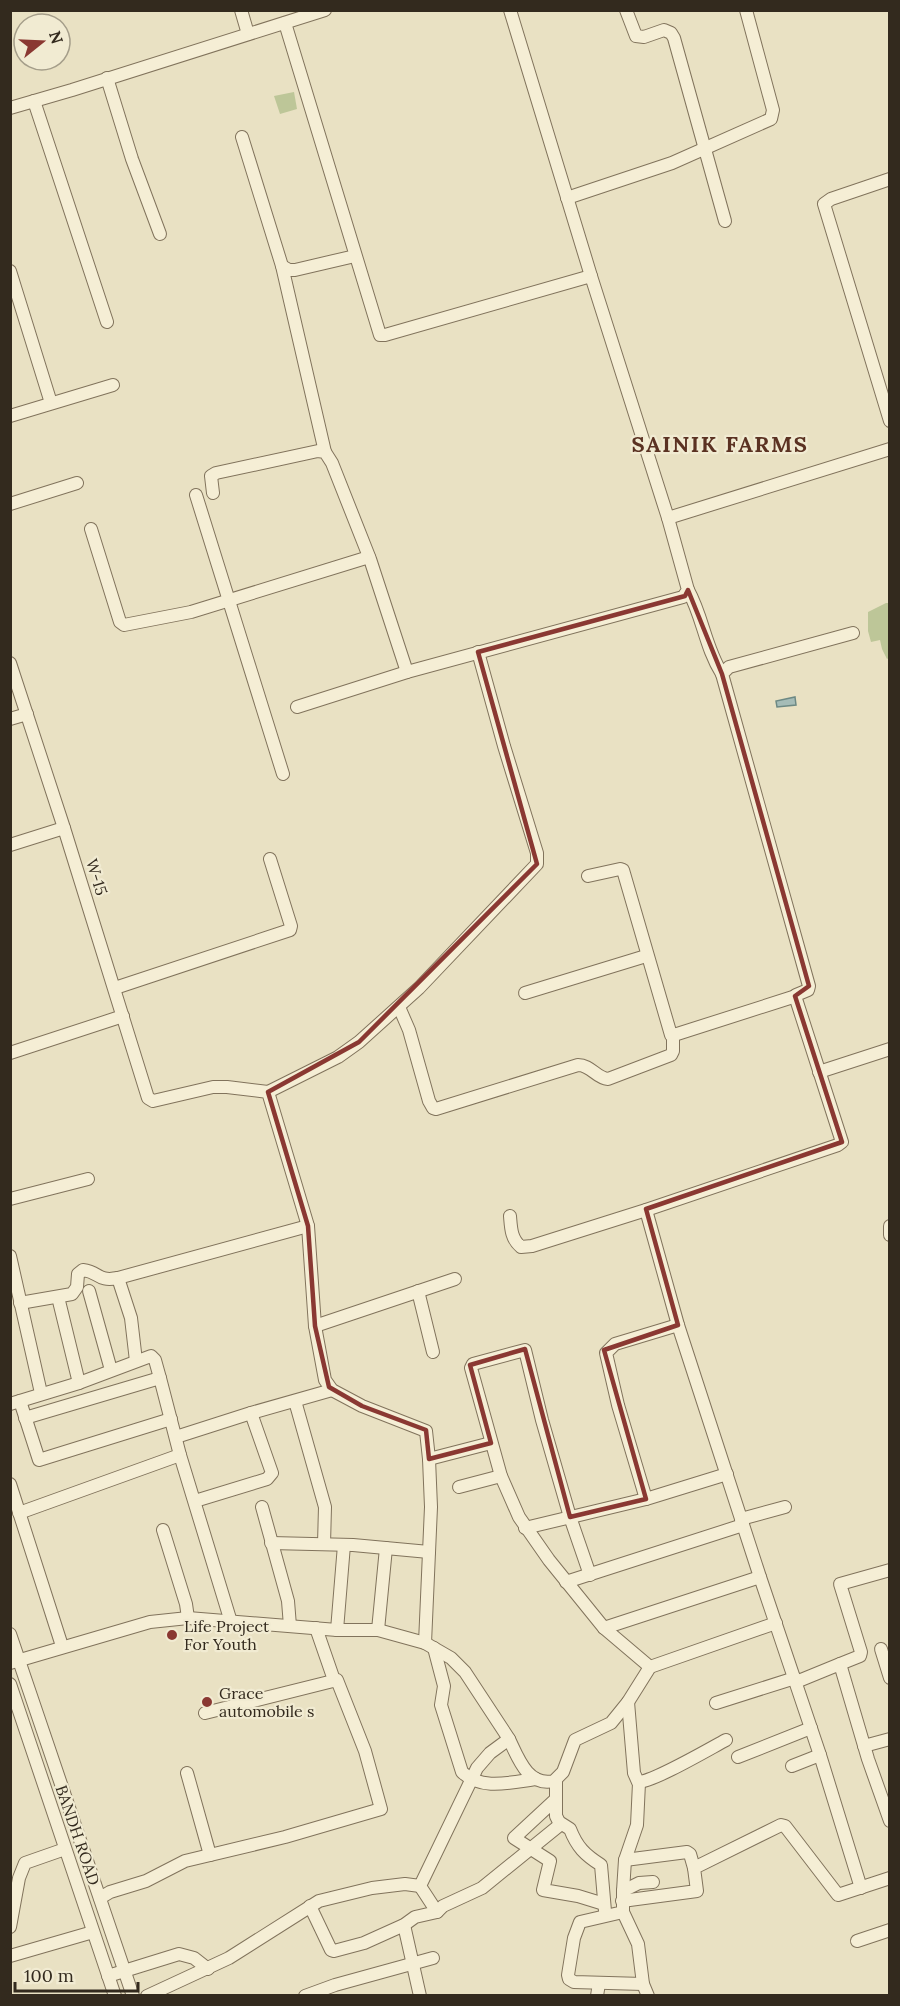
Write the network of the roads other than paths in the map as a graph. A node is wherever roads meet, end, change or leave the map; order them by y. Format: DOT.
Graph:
graph roads {
  1 [pos="241,10"];
  2 [pos="325,10"];
  3 [pos="510,10"];
  4 [pos="626,10"];
  5 [pos="746,10"];
  6 [pos="285,23"];
  7 [pos="248,34"];
  8 [pos="107,78"];
  9 [pos="34,101"];
  10 [pos="10,108"];
  11 [pos="242,137"];
  12 [pos="705,150"];
  13 [pos="890,178"];
  14 [pos="567,198"];
  15 [pos="725,221"];
  16 [pos="160,234"];
  17 [pos="355,256"];
  18 [pos="282,266"];
  19 [pos="10,271"];
  20 [pos="591,276"];
  21 [pos="107,322"];
  22 [pos="113,385"];
  23 [pos="51,403"];
  24 [pos="10,416"];
  25 [pos="890,421"];
  26 [pos="890,449"];
  27 [pos="325,452"];
  28 [pos="78,483"];
  29 [pos="213,493"];
  30 [pos="196,495"];
  31 [pos="10,504"];
  32 [pos="668,518"];
  33 [pos="91,530"];
  34 [pos="369,557"];
  35 [pos="688,590"];
  36 [pos="229,601"];
  37 [pos="853,633"];
  38 [pos="478,652"];
  39 [pos="10,663"];
  40 [pos="407,672"];
  41 [pos="722,674"];
  42 [pos="297,707"];
  43 [pos="27,714"];
  44 [pos="10,719"];
  45 [pos="283,774"];
  46 [pos="64,828"];
  47 [pos="10,845"];
  48 [pos="270,859"];
  49 [pos="588,876"];
  50 [pos="646,956"];
  51 [pos="115,988"];
  52 [pos="525,993"];
  53 [pos="796,996"];
  54 [pos="399,1007"];
  55 [pos="123,1016"];
  56 [pos="673,1035"];
  57 [pos="890,1049"];
  58 [pos="10,1053"];
  59 [pos="819,1072"];
  60 [pos="268,1092"];
  61 [pos="88,1179"];
  62 [pos="10,1199"];
  63 [pos="646,1210"];
  64 [pos="510,1216"];
  65 [pos="308,1226"];
  66 [pos="890,1226"];
  67 [pos="890,1234"];
  68 [pos="10,1256"];
  69 [pos="12,1272"];
  70 [pos="118,1278"];
  71 [pos="455,1279"];
  72 [pos="89,1291"];
  73 [pos="418,1292"];
  74 [pos="58,1297"];
  75 [pos="17,1310"];
  76 [pos="678,1325"];
  77 [pos="315,1326"];
  78 [pos="433,1353"];
  79 [pos="136,1360"];
  80 [pos="111,1370"];
  81 [pos="160,1378"];
  82 [pos="79,1383"];
  83 [pos="332,1390"];
  84 [pos="41,1393"];
  85 [pos="295,1401"];
  86 [pos="15,1402"];
  87 [pos="251,1413"];
  88 [pos="25,1419"];
  89 [pos="171,1419"];
  90 [pos="176,1437"];
  91 [pos="491,1443"];
  92 [pos="180,1455"];
  93 [pos="429,1459"];
  94 [pos="727,1474"];
  95 [pos="501,1476"];
  96 [pos="10,1484"];
  97 [pos="459,1487"];
  98 [pos="646,1499"];
  99 [pos="195,1501"];
  100 [pos="262,1507"];
  101 [pos="785,1507"];
  102 [pos="19,1513"];
  103 [pos="570,1517"];
  104 [pos="742,1522"];
  105 [pos="525,1528"];
  106 [pos="163,1530"];
  107 [pos="271,1543"];
  108 [pos="324,1544"];
  109 [pos="344,1545"];
  110 [pos="386,1548"];
  111 [pos="429,1552"];
  112 [pos="890,1570"];
  113 [pos="590,1575"];
  114 [pos="760,1577"];
  115 [pos="566,1582"];
  116 [pos="188,1618"];
  117 [pos="231,1622"];
  118 [pos="776,1623"];
  119 [pos="290,1626"];
  120 [pos="316,1628"];
  121 [pos="604,1628"];
  122 [pos="337,1630"];
  123 [pos="378,1630"];
  124 [pos="10,1635"];
  125 [pos="430,1645"];
  126 [pos="62,1646"];
  127 [pos="880,1649"];
  128 [pos="15,1661"];
  129 [pos="840,1664"];
  130 [pos="650,1668"];
  131 [pos="890,1678"];
  132 [pos="334,1680"];
  133 [pos="796,1680"];
  134 [pos="10,1684"];
  135 [pos="628,1702"];
  136 [pos="13,1703"];
  137 [pos="716,1703"];
  138 [pos="205,1713"];
  139 [pos="811,1728"];
  140 [pos="510,1739"];
  141 [pos="890,1739"];
  142 [pos="726,1740"];
  143 [pos="864,1746"];
  144 [pos="820,1755"];
  145 [pos="738,1757"];
  146 [pos="792,1766"];
  147 [pos="187,1773"];
  148 [pos="536,1779"];
  149 [pos="471,1780"];
  150 [pos="555,1780"];
  151 [pos="639,1783"];
  152 [pos="555,1800"];
  153 [pos="890,1821"];
  154 [pos="561,1824"];
  155 [pos="65,1849"];
  156 [pos="532,1850"];
  157 [pos="210,1855"];
  158 [pos="625,1860"];
  159 [pos="89,1866"];
  160 [pos="694,1869"];
  161 [pos="73,1871"];
  162 [pos="890,1878"];
  163 [pos="653,1882"];
  164 [pos="420,1886"];
  165 [pos="861,1888"];
  166 [pos="100,1898"];
  167 [pos="623,1901"];
  168 [pos="310,1906"];
  169 [pos="605,1910"];
  170 [pos="437,1912"];
  171 [pos="404,1925"];
  172 [pos="10,1927"];
  173 [pos="890,1930"];
  174 [pos="93,1932"];
  175 [pos="857,1941"];
  176 [pos="10,1956"];
  177 [pos="433,1958"];
  178 [pos="414,1963"];
  179 [pos="208,1969"];
  180 [pos="124,1970"];
  181 [pos="108,1976"];
  182 [pos="598,1989"];
  183 [pos="645,1990"];
  184 [pos="115,1995"];
  185 [pos="133,1995"];
  186 [pos="147,1995"];
  187 [pos="305,1995"];
  188 [pos="420,1995"];
  1 -- 7 [label="street"];
  2 -- 6 [label="street"];
  3 -- 14 [label="street"];
  4 -- 12 [label="street"];
  5 -- 12 [label="street"];
  6 -- 7 [label="street"];
  6 -- 17 [label="street"];
  7 -- 8 [label="street"];
  8 -- 9 [label="street"];
  8 -- 16 [label="street"];
  9 -- 10 [label="street"];
  9 -- 21 [label="street"];
  11 -- 18 [label="street"];
  12 -- 14 [label="street"];
  12 -- 15 [label="street"];
  13 -- 25 [label="street"];
  14 -- 20 [label="street"];
  17 -- 18 [label="street"];
  17 -- 20 [label="street"];
  18 -- 27 [label="street"];
  19 -- 23 [label="street"];
  20 -- 32 [label="street"];
  22 -- 23 [label="street"];
  23 -- 24 [label="street"];
  26 -- 32 [label="street"];
  27 -- 29 [label="street"];
  27 -- 34 [label="street"];
  28 -- 31 [label="street"];
  30 -- 36 [label="street"];
  32 -- 35 [label="street"];
  33 -- 36 [label="street"];
  34 -- 36 [label="street"];
  34 -- 40 [label="street"];
  35 -- 38 [label="street"];
  35 -- 41 [label="street"];
  36 -- 45 [label="street"];
  37 -- 41 [label="street"];
  38 -- 40 [label="street"];
  38 -- 54 [label="street"];
  39 -- 43 [label="street, W-15"];
  40 -- 42 [label="street"];
  41 -- 53 [label="street"];
  43 -- 44 [label="street"];
  43 -- 46 [label="street, W-15"];
  46 -- 47 [label="street"];
  46 -- 51 [label="street, W-15"];
  48 -- 51 [label="street"];
  49 -- 50 [label="street"];
  50 -- 52 [label="street"];
  50 -- 56 [label="street"];
  51 -- 55 [label="street, W-15"];
  53 -- 56 [label="street"];
  53 -- 59 [label="street"];
  54 -- 56 [label="street"];
  54 -- 60 [label="street"];
  55 -- 58 [label="street"];
  55 -- 60 [label="street, W-15"];
  57 -- 59 [label="street"];
  59 -- 63 [label="street"];
  60 -- 65 [label="street"];
  61 -- 62 [label="street"];
  63 -- 64 [label="street"];
  63 -- 76 [label="street"];
  65 -- 70 [label="street"];
  65 -- 77 [label="street"];
  66 -- 67 [label="street"];
  68 -- 69 [label="street"];
  69 -- 75 [label="street"];
  70 -- 74 [label="street"];
  70 -- 79 [label="street"];
  71 -- 73 [label="street"];
  72 -- 80 [label="street"];
  73 -- 77 [label="street"];
  73 -- 78 [label="street"];
  74 -- 75 [label="street"];
  74 -- 82 [label="street"];
  75 -- 84 [label="street"];
  76 -- 94 [label="street"];
  76 -- 98 [label="street"];
  77 -- 83 [label="street"];
  79 -- 80 [label="street"];
  79 -- 81 [label="street"];
  80 -- 82 [label="street"];
  81 -- 88 [label="street"];
  81 -- 89 [label="street"];
  82 -- 84 [label="street"];
  83 -- 85 [label="street"];
  83 -- 93 [label="street"];
  84 -- 86 [label="street"];
  85 -- 87 [label="street"];
  85 -- 108 [label="street"];
  86 -- 88 [label="street"];
  87 -- 90 [label="street"];
  87 -- 99 [label="street"];
  88 -- 89 [label="street"];
  89 -- 90 [label="street"];
  90 -- 92 [label="street"];
  91 -- 93 [label="street"];
  91 -- 95 [label="street"];
  91 -- 103 [label="street"];
  92 -- 99 [label="street"];
  92 -- 102 [label="street"];
  93 -- 111 [label="street"];
  94 -- 98 [label="street"];
  94 -- 104 [label="street"];
  95 -- 97 [label="street"];
  95 -- 105 [label="street"];
  96 -- 102 [label="street"];
  98 -- 103 [label="street"];
  99 -- 117 [label="street"];
  100 -- 107 [label="street"];
  101 -- 104 [label="street"];
  102 -- 126 [label="street"];
  103 -- 105 [label="street"];
  103 -- 113 [label="street"];
  104 -- 113 [label="street"];
  104 -- 114 [label="street"];
  105 -- 115 [label="street"];
  106 -- 116 [label="street"];
  107 -- 108 [label="street"];
  107 -- 119 [label="street"];
  108 -- 109 [label="street"];
  109 -- 110 [label="street"];
  109 -- 122 [label="street"];
  110 -- 111 [label="street"];
  110 -- 123 [label="street"];
  111 -- 125 [label="street"];
  112 -- 129 [label="street"];
  113 -- 115 [label="street"];
  114 -- 118 [label="street"];
  114 -- 121 [label="street"];
  115 -- 121 [label="street"];
  116 -- 117 [label="street"];
  116 -- 126 [label="street"];
  117 -- 119 [label="street"];
  118 -- 130 [label="street"];
  118 -- 133 [label="street"];
  119 -- 120 [label="street"];
  120 -- 122 [label="street"];
  120 -- 132 [label="street"];
  121 -- 130 [label="street"];
  122 -- 123 [label="street"];
  123 -- 125 [label="street"];
  124 -- 128 [label="street"];
  125 -- 140 [label="street"];
  125 -- 149 [label="street"];
  126 -- 128 [label="street"];
  127 -- 131 [label="street"];
  128 -- 159 [label="street"];
  129 -- 133 [label="street"];
  129 -- 143 [label="street"];
  130 -- 135 [label="street"];
  132 -- 138 [label="street"];
  132 -- 157 [label="street"];
  133 -- 137 [label="street"];
  133 -- 139 [label="street"];
  134 -- 136 [label="street, BANDH ROAD"];
  135 -- 150 [label="street"];
  135 -- 151 [label="street"];
  136 -- 155 [label="street, BANDH ROAD"];
  139 -- 144 [label="street"];
  139 -- 145 [label="street"];
  140 -- 148 [label="street"];
  140 -- 149 [label="street"];
  141 -- 143 [label="street"];
  142 -- 151 [label="street"];
  143 -- 153 [label="street"];
  144 -- 146 [label="street"];
  144 -- 165 [label="street"];
  147 -- 157 [label="street"];
  148 -- 149 [label="street"];
  148 -- 150 [label="street"];
  149 -- 164 [label="street"];
  150 -- 152 [label="street"];
  151 -- 158 [label="street"];
  152 -- 154 [label="street"];
  152 -- 156 [label="street"];
  154 -- 156 [label="street"];
  154 -- 169 [label="street"];
  155 -- 161 [label="street, BANDH ROAD"];
  155 -- 172 [label="street"];
  156 -- 169 [label="street"];
  156 -- 170 [label="street"];
  157 -- 166 [label="street"];
  158 -- 160 [label="street"];
  158 -- 167 [label="street"];
  159 -- 161 [label="street"];
  159 -- 166 [label="street"];
  160 -- 165 [label="street"];
  160 -- 167 [label="street"];
  161 -- 174 [label="street, BANDH ROAD"];
  162 -- 165 [label="street"];
  163 -- 167 [label="street"];
  164 -- 168 [label="street"];
  164 -- 170 [label="street"];
  166 -- 180 [label="street"];
  167 -- 169 [label="street"];
  167 -- 183 [label="street"];
  168 -- 171 [label="street"];
  168 -- 179 [label="street"];
  169 -- 182 [label="street"];
  170 -- 171 [label="street"];
  171 -- 178 [label="street"];
  173 -- 175 [label="street"];
  174 -- 176 [label="street"];
  174 -- 181 [label="street, BANDH ROAD"];
  177 -- 178 [label="street"];
  178 -- 187 [label="street"];
  178 -- 188 [label="street"];
  179 -- 180 [label="street"];
  179 -- 186 [label="street"];
  180 -- 181 [label="street"];
  180 -- 185 [label="street"];
  181 -- 184 [label="street, BANDH ROAD"];
  182 -- 183 [label="street"];
}
